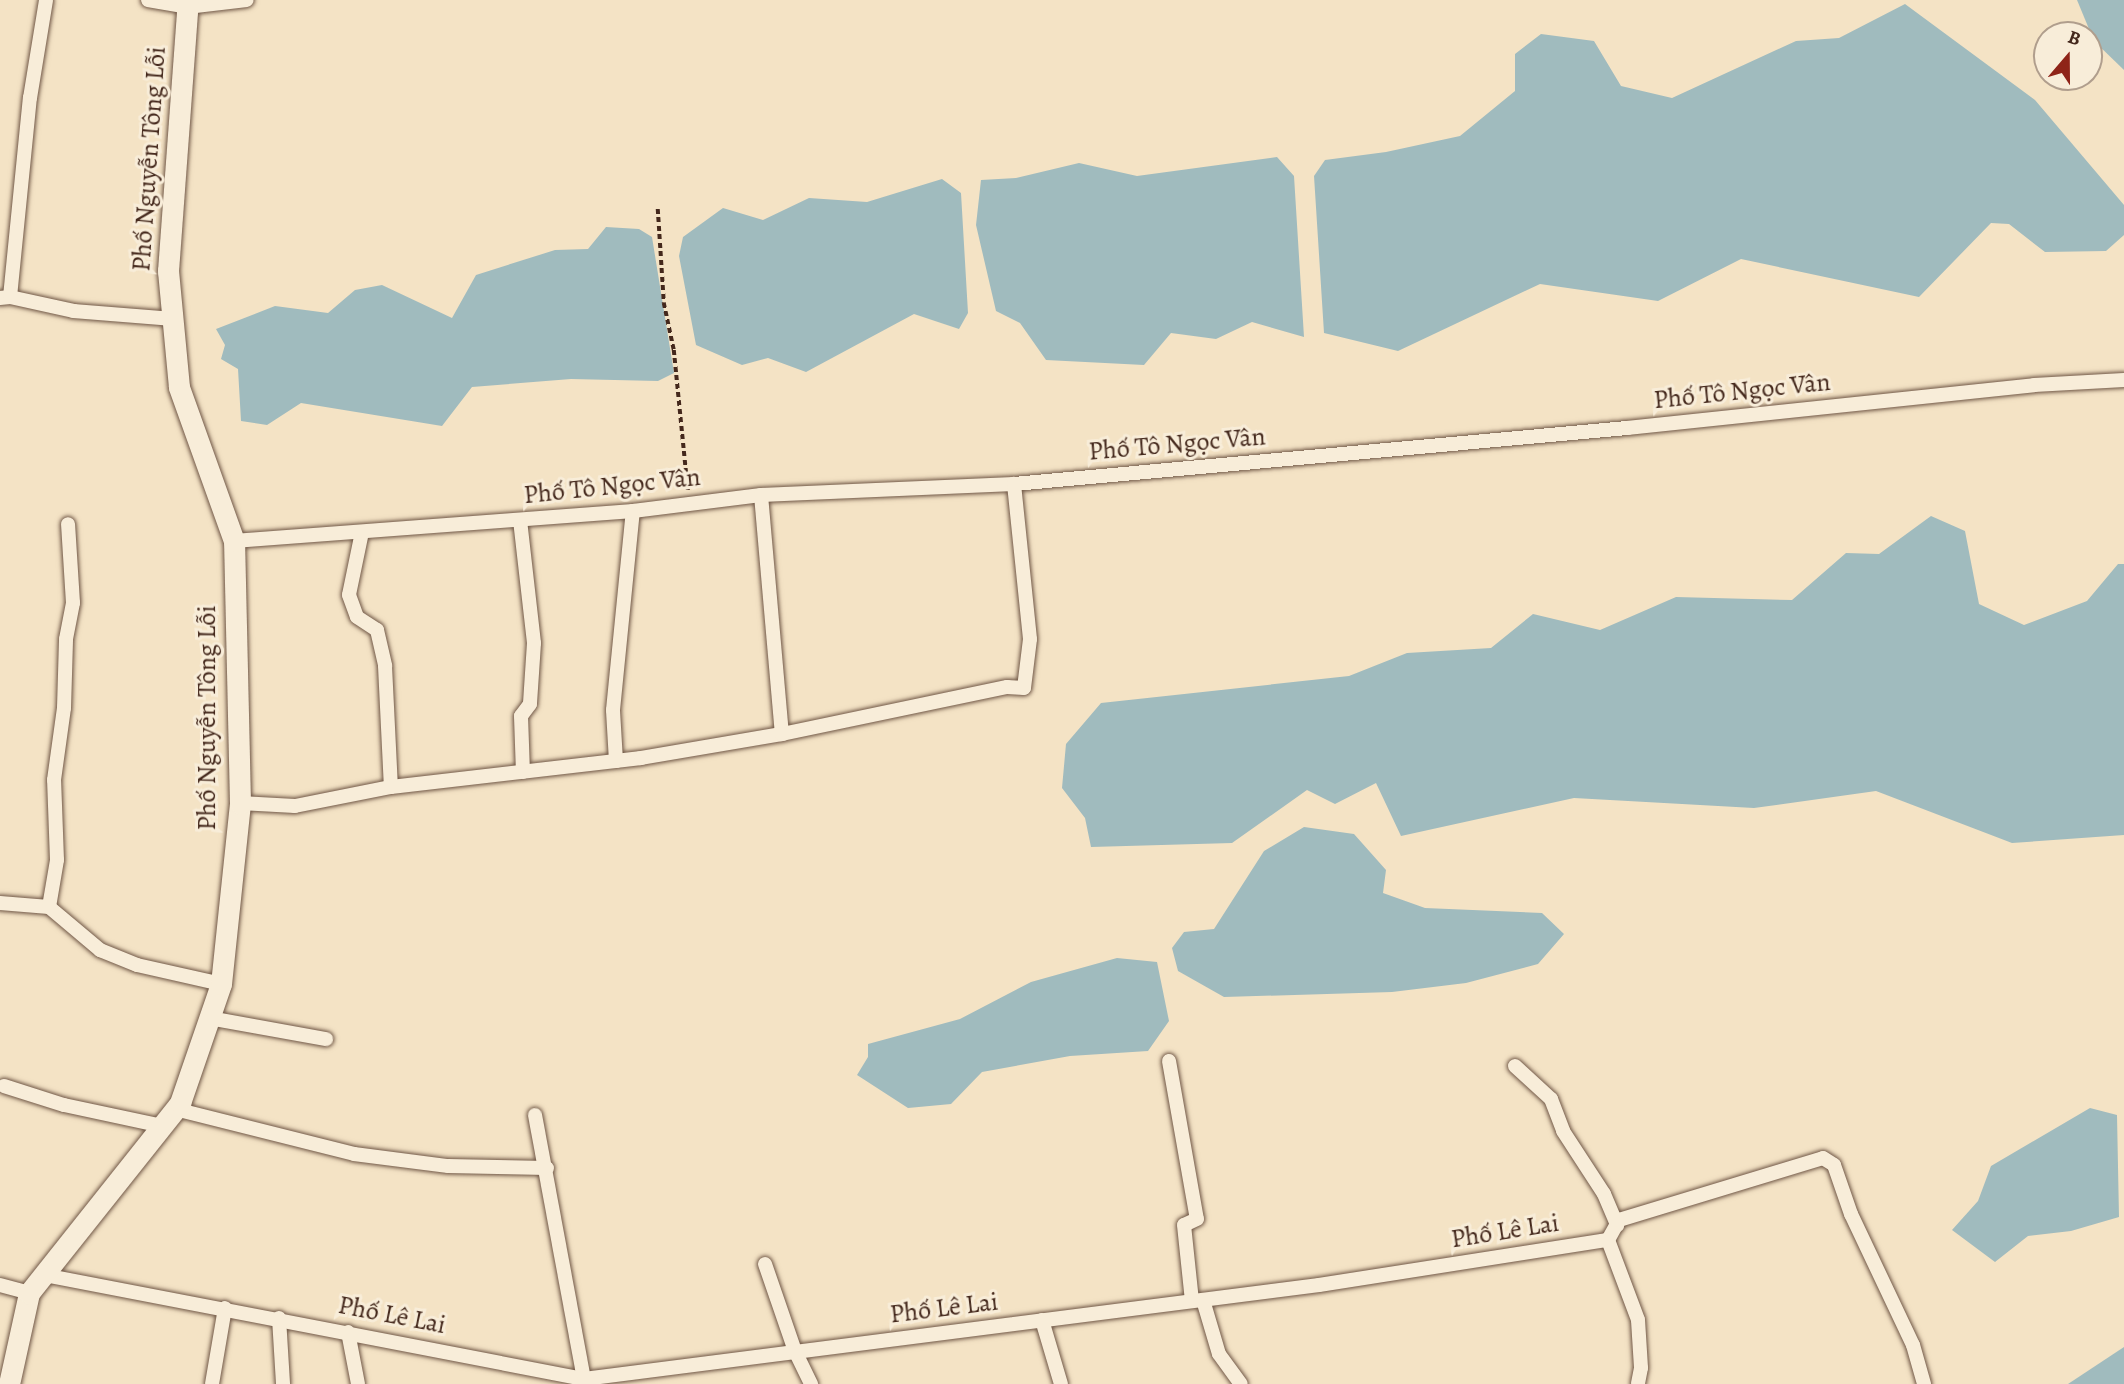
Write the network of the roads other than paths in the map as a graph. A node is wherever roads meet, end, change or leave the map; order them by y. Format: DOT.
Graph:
graph roads {
  1 [pos="46,0"];
  2 [pos="148,0"];
  3 [pos="247,0"];
  4 [pos="187,4"];
  5 [pos="5,297"];
  6 [pos="173,319"];
  7 [pos="2124,380"];
  8 [pos="1014,484"];
  9 [pos="761,495"];
  10 [pos="633,511"];
  11 [pos="520,520"];
  12 [pos="68,524"];
  13 [pos="362,532"];
  14 [pos="234,541"];
  15 [pos="782,734"];
  16 [pos="616,761"];
  17 [pos="523,772"];
  18 [pos="391,787"];
  19 [pos="240,803"];
  20 [pos="0,904"];
  21 [pos="49,907"];
  22 [pos="221,984"];
  23 [pos="209,1017"];
  24 [pos="326,1039"];
  25 [pos="1169,1061"];
  26 [pos="1515,1066"];
  27 [pos="4,1086"];
  28 [pos="175,1109"];
  29 [pos="535,1115"];
  30 [pos="162,1126"];
  31 [pos="547,1168"];
  32 [pos="1616,1225"];
  33 [pos="1608,1240"];
  34 [pos="765,1264"];
  35 [pos="44,1275"];
  36 [pos="0,1285"];
  37 [pos="29,1293"];
  38 [pos="1198,1300"];
  39 [pos="225,1308"];
  40 [pos="279,1318"];
  41 [pos="1042,1320"];
  42 [pos="348,1332"];
  43 [pos="795,1351"];
  44 [pos="584,1381"];
  45 [pos="9,1384"];
  46 [pos="212,1384"];
  47 [pos="283,1384"];
  48 [pos="358,1384"];
  49 [pos="811,1384"];
  50 [pos="1060,1384"];
  51 [pos="1241,1384"];
  52 [pos="1638,1384"];
  53 [pos="1924,1384"];
  1 -- 5 [label="street"];
  2 -- 4 [label="street"];
  3 -- 4 [label="street"];
  4 -- 6 [label="street, Phố Nguyễn Tông Lỗi"];
  5 -- 6 [label="street"];
  6 -- 14 [label="street, Phố Nguyễn Tông Lỗi"];
  7 -- 8 [label="street, Phố Tô Ngọc Vân"];
  8 -- 9 [label="street, Phố Tô Ngọc Vân"];
  8 -- 15 [label="street"];
  9 -- 10 [label="street, Phố Tô Ngọc Vân"];
  9 -- 15 [label="street"];
  10 -- 11 [label="street, Phố Tô Ngọc Vân"];
  10 -- 16 [label="street"];
  11 -- 13 [label="street, Phố Tô Ngọc Vân"];
  11 -- 17 [label="street"];
  12 -- 21 [label="street"];
  13 -- 14 [label="street, Phố Tô Ngọc Vân"];
  13 -- 18 [label="street"];
  14 -- 19 [label="street, Phố Nguyễn Tông Lỗi"];
  15 -- 16 [label="street"];
  16 -- 17 [label="street"];
  17 -- 18 [label="street"];
  18 -- 19 [label="street"];
  19 -- 22 [label="street, Phố Nguyễn Tông Lỗi"];
  20 -- 21 [label="street"];
  21 -- 22 [label="street"];
  22 -- 23 [label="street, Phố Nguyễn Tông Lỗi"];
  23 -- 24 [label="street"];
  23 -- 28 [label="street, Phố Nguyễn Tông Lỗi"];
  25 -- 38 [label="street"];
  26 -- 32 [label="street"];
  27 -- 30 [label="street"];
  28 -- 30 [label="street, Phố Nguyễn Tông Lỗi"];
  28 -- 31 [label="street"];
  29 -- 31 [label="street"];
  30 -- 35 [label="street, Phố Nguyễn Tông Lỗi"];
  31 -- 44 [label="street"];
  32 -- 33 [label="street"];
  32 -- 53 [label="street"];
  33 -- 38 [label="street, Phố Lê Lai"];
  33 -- 52 [label="street"];
  34 -- 43 [label="street"];
  35 -- 37 [label="street, Phố Nguyễn Tông Lỗi"];
  35 -- 39 [label="street, Phố Lê Lai"];
  36 -- 37 [label="street"];
  37 -- 45 [label="street, Phố Nguyễn Tông Lỗi"];
  38 -- 41 [label="street, Phố Lê Lai"];
  38 -- 51 [label="street"];
  39 -- 40 [label="street, Phố Lê Lai"];
  39 -- 46 [label="street"];
  40 -- 42 [label="street, Phố Lê Lai"];
  40 -- 47 [label="street"];
  41 -- 43 [label="street, Phố Lê Lai"];
  41 -- 50 [label="street"];
  42 -- 44 [label="street, Phố Lê Lai"];
  42 -- 48 [label="street"];
  43 -- 44 [label="street, Phố Lê Lai"];
  43 -- 49 [label="street"];
}
